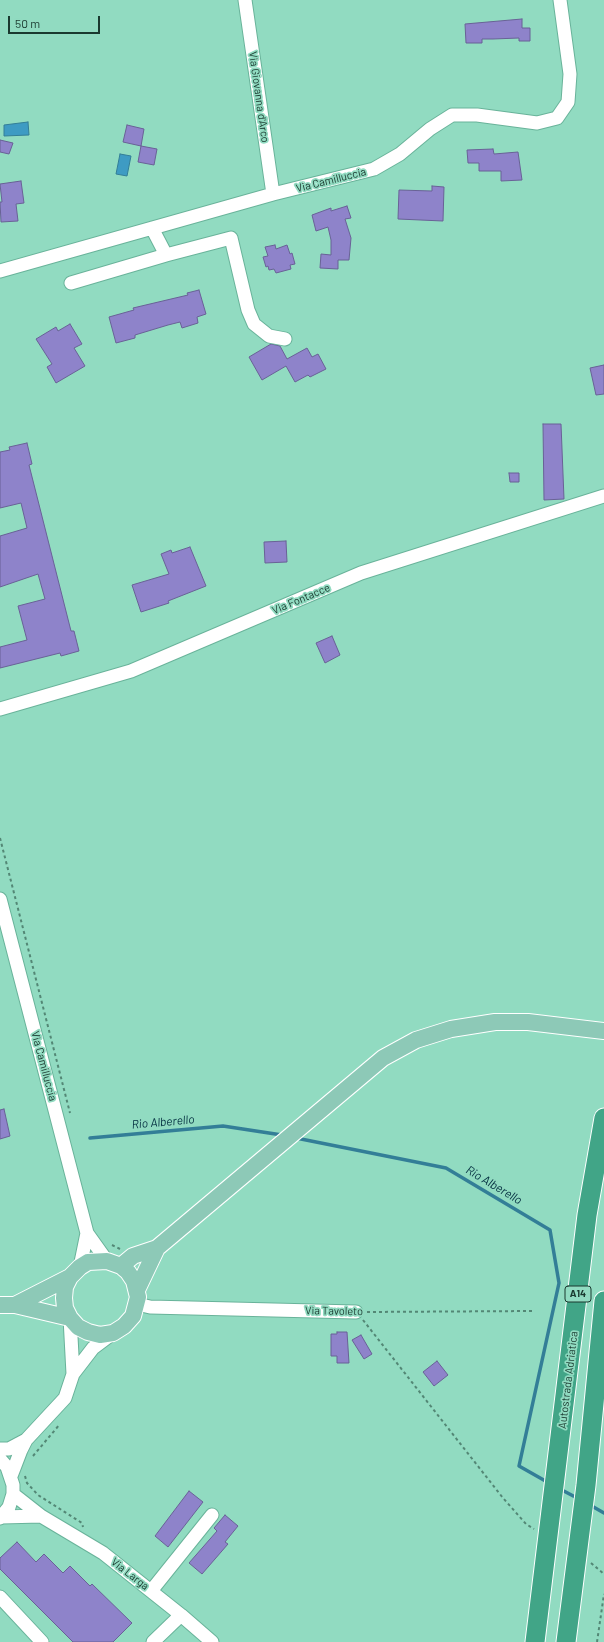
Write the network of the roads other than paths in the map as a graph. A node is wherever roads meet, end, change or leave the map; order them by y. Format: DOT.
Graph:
graph roads {
  1 [pos="245,0"];
  2 [pos="560,0"];
  3 [pos="273,194"];
  4 [pos="152,228"];
  5 [pos="166,255"];
  6 [pos="0,271"];
  7 [pos="71,283"];
  8 [pos="285,339"];
  9 [pos="604,496"];
  10 [pos="0,709"];
  11 [pos="0,899"];
  12 [pos="604,1031"];
  13 [pos="604,1118"];
  14 [pos="87,1233"];
  15 [pos="157,1248"];
  16 [pos="120,1261"];
  17 [pos="75,1272"];
  18 [pos="137,1297"];
  19 [pos="604,1302"];
  20 [pos="8,1305"];
  21 [pos="356,1312"];
  22 [pos="70,1318"];
  23 [pos="113,1332"];
  24 [pos="73,1374"];
  25 [pos="26,1440"];
  26 [pos="0,1449"];
  27 [pos="0,1458"];
  28 [pos="11,1476"];
  29 [pos="13,1494"];
  30 [pos="41,1516"];
  31 [pos="212,1516"];
  32 [pos="1,1518"];
  33 [pos="151,1591"];
  34 [pos="0,1598"];
  35 [pos="181,1615"];
  36 [pos="42,1642"];
  37 [pos="153,1642"];
  38 [pos="212,1642"];
  39 [pos="535,1642"];
  40 [pos="566,1642"];
  1 -- 3 [label="street, Via Giovanna d'Arco"];
  2 -- 3 [label="street, Via Camilluccia"];
  3 -- 4 [label="street, Via Camilluccia"];
  4 -- 5 [label="street"];
  4 -- 6 [label="street, Via Camilluccia"];
  5 -- 7 [label="street"];
  5 -- 8 [label="street"];
  9 -- 10 [label="street, Via Fontacce"];
  11 -- 14 [label="street, Via Camilluccia"];
  12 -- 15 [label="main road"];
  13 -- 39 [label="highway, Autostrada Adriatica / A14"];
  14 -- 16 [label="street, Via Camilluccia"];
  14 -- 17 [label="street, Via Camilluccia"];
  15 -- 16 [label="main road"];
  15 -- 18 [label="main road"];
  16 -- 17 [label="main road"];
  16 -- 18 [label="main road"];
  17 -- 20 [label="main road"];
  17 -- 22 [label="main road"];
  18 -- 21 [label="street, Via Tavoleto"];
  18 -- 23 [label="main road"];
  19 -- 40 [label="highway, A14"];
  20 -- 22 [label="main road"];
  22 -- 23 [label="main road"];
  22 -- 24 [label="street"];
  23 -- 24 [label="street"];
  24 -- 25 [label="street"];
  25 -- 26 [label="street"];
  25 -- 28 [label="street"];
  27 -- 28 [label="street"];
  28 -- 29 [label="street"];
  29 -- 30 [label="street, Via Larga"];
  29 -- 32 [label="street"];
  30 -- 32 [label="street"];
  30 -- 33 [label="street, Via Larga"];
  31 -- 33 [label="street"];
  33 -- 35 [label="street, Via Larga"];
  34 -- 36 [label="street"];
  35 -- 37 [label="street"];
  35 -- 38 [label="street, Via Larga"];
}
